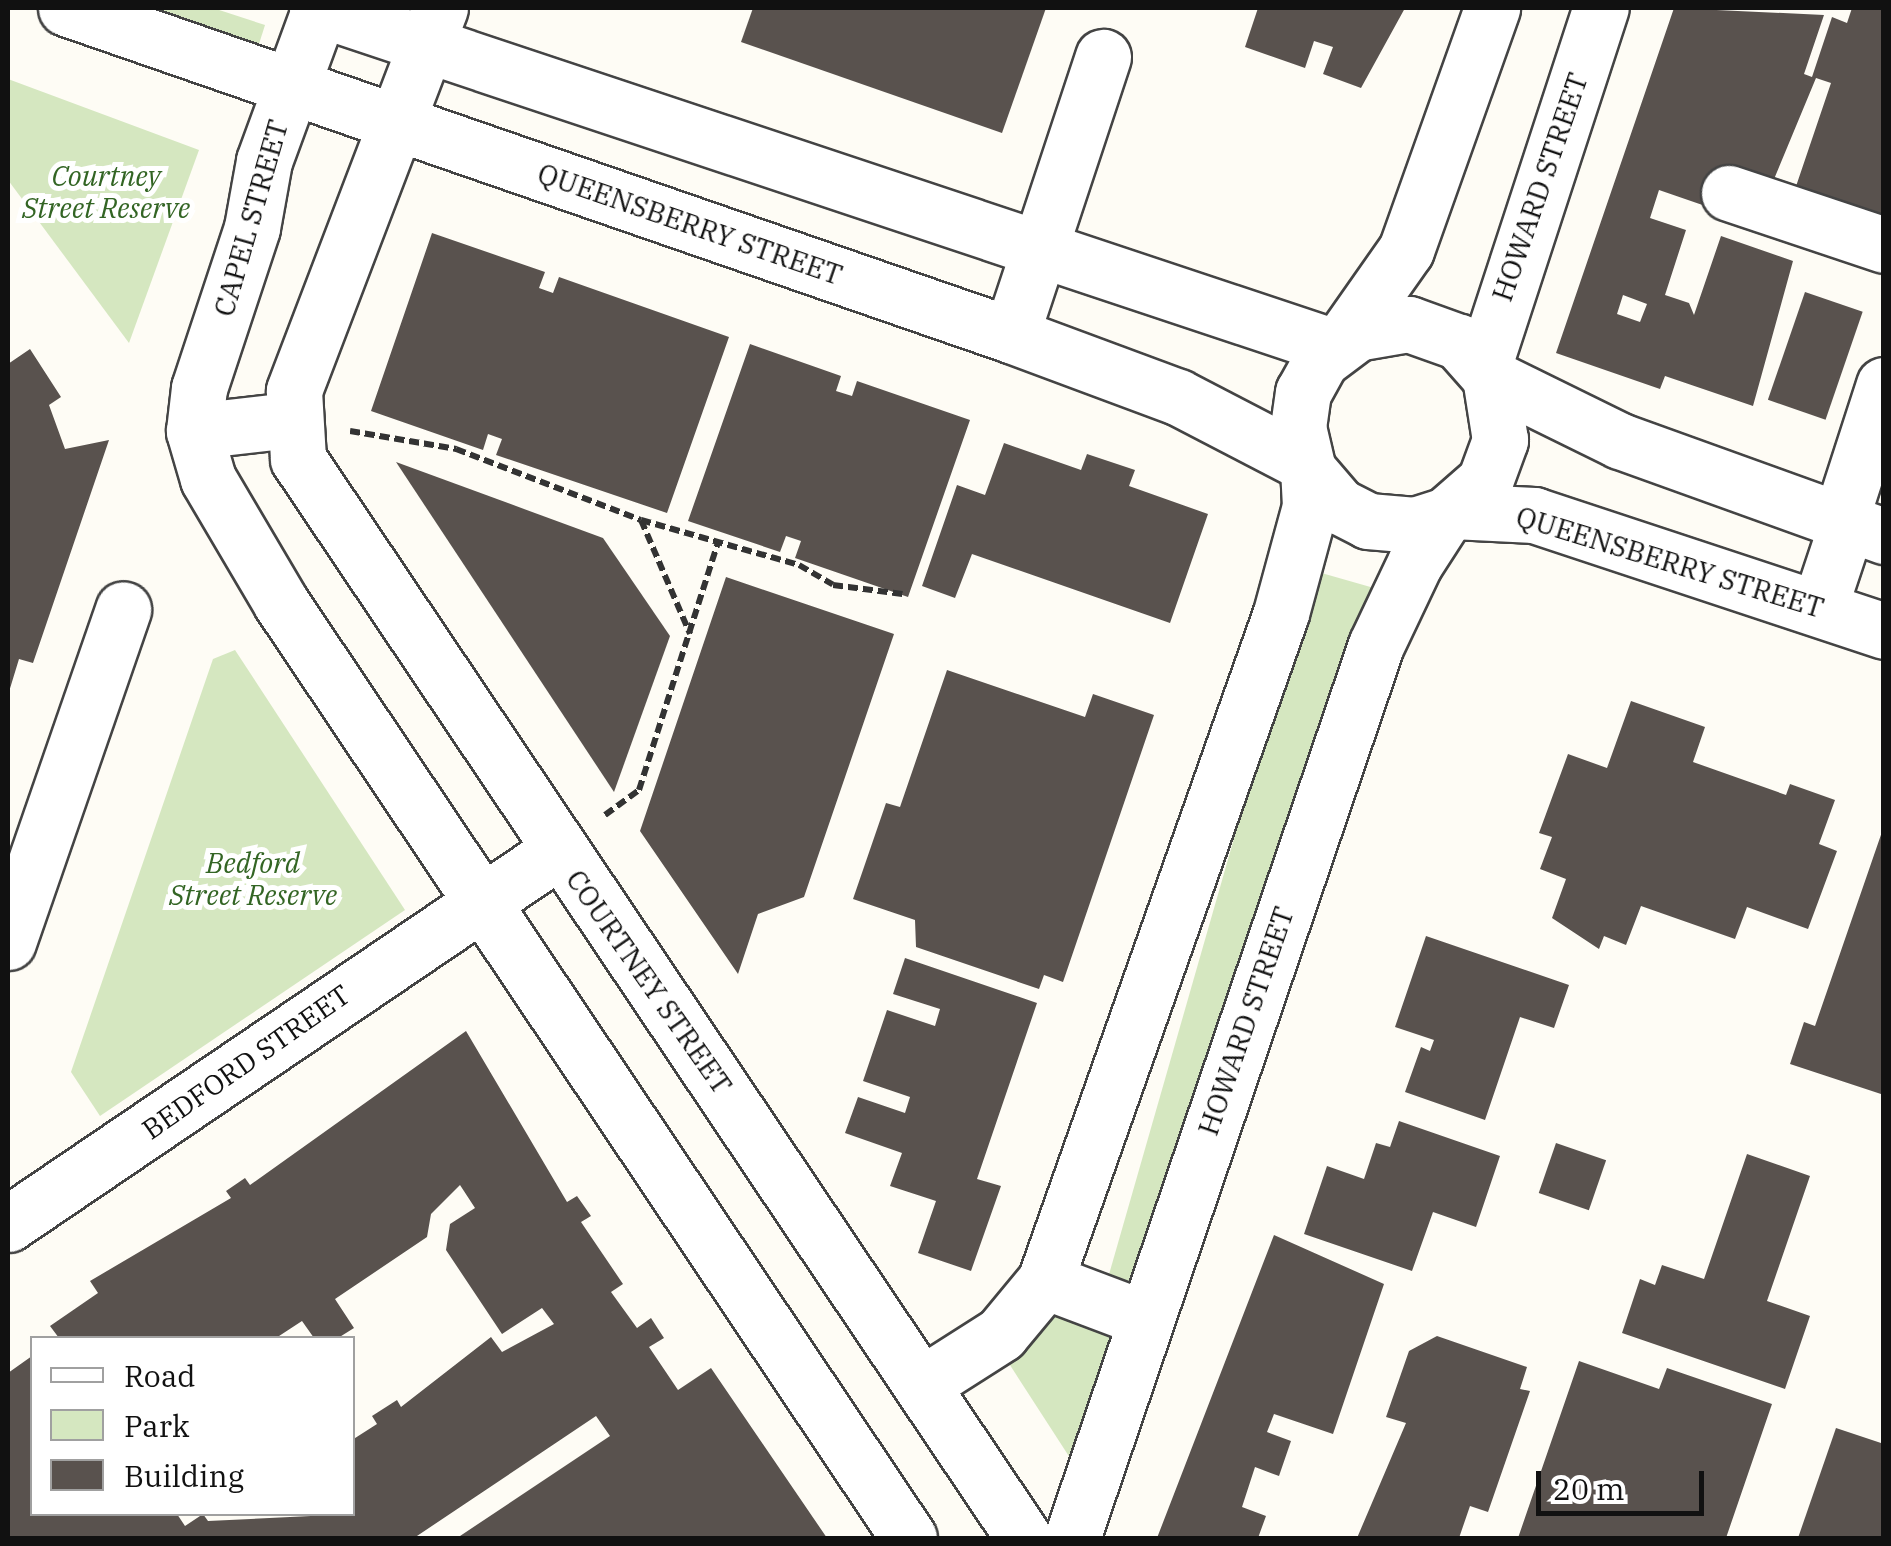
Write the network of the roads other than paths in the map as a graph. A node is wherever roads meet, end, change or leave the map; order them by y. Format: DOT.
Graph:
graph roads {
  1 [pos="66,8"];
  2 [pos="319,8"];
  3 [pos="1492,8"];
  4 [pos="1601,8"];
  5 [pos="432,22"];
  6 [pos="1103,57"];
  7 [pos="291,86"];
  8 [pos="394,123"];
  9 [pos="772,158"];
  10 [pos="1729,193"];
  11 [pos="745,242"];
  12 [pos="1884,245"];
  13 [pos="1042,250"];
  14 [pos="1011,336"];
  15 [pos="1338,344"];
  16 [pos="1487,372"];
  17 [pos="1884,384"];
  18 [pos="290,420"];
  19 [pos="194,431"];
  20 [pos="1307,466"];
  21 [pos="1450,513"];
  22 [pos="1857,527"];
  23 [pos="1819,608"];
  24 [pos="123,609"];
  25 [pos="1884,631"];
  26 [pos="558,851"];
  27 [pos="485,900"];
  28 [pos="8,942"];
  29 [pos="8,1224"];
  30 [pos="1046,1281"];
  31 [pos="1143,1318"];
  32 [pos="920,1385"];
  33 [pos="910,1538"];
  34 [pos="1024,1538"];
  35 [pos="1072,1538"];
  1 -- 7 [label="street, QUEENSBERRY STREET"];
  2 -- 5 [label="street"];
  2 -- 7 [label="street, CAPEL STREET"];
  3 -- 15 [label="street"];
  4 -- 16 [label="street, HOWARD STREET"];
  5 -- 8 [label="street"];
  5 -- 9 [label="street"];
  6 -- 13 [label="street"];
  7 -- 8 [label="street, QUEENSBERRY STREET"];
  7 -- 19 [label="street, CAPEL STREET"];
  8 -- 11 [label="street, QUEENSBERRY STREET"];
  8 -- 18 [label="street"];
  9 -- 11 [label="street"];
  9 -- 13 [label="street"];
  10 -- 12 [label="street"];
  11 -- 14 [label="street, QUEENSBERRY STREET"];
  13 -- 14 [label="street"];
  13 -- 15 [label="street"];
  14 -- 20 [label="street, QUEENSBERRY STREET"];
  15 -- 16 [label="street"];
  15 -- 20 [label="street"];
  16 -- 21 [label="street"];
  16 -- 22 [label="street"];
  17 -- 22 [label="street"];
  18 -- 19 [label="street"];
  18 -- 26 [label="street, COURTNEY STREET"];
  19 -- 27 [label="street"];
  20 -- 21 [label="street"];
  20 -- 30 [label="street"];
  21 -- 23 [label="street, QUEENSBERRY STREET"];
  21 -- 31 [label="street, HOWARD STREET"];
  22 -- 23 [label="street"];
  23 -- 25 [label="street, QUEENSBERRY STREET"];
  24 -- 28 [label="street"];
  26 -- 27 [label="street, BEDFORD STREET"];
  26 -- 32 [label="street, COURTNEY STREET"];
  27 -- 29 [label="street, BEDFORD STREET"];
  27 -- 33 [label="street"];
  30 -- 31 [label="street"];
  30 -- 32 [label="street"];
  31 -- 35 [label="street, HOWARD STREET"];
  32 -- 34 [label="street, COURTNEY STREET"];
}
